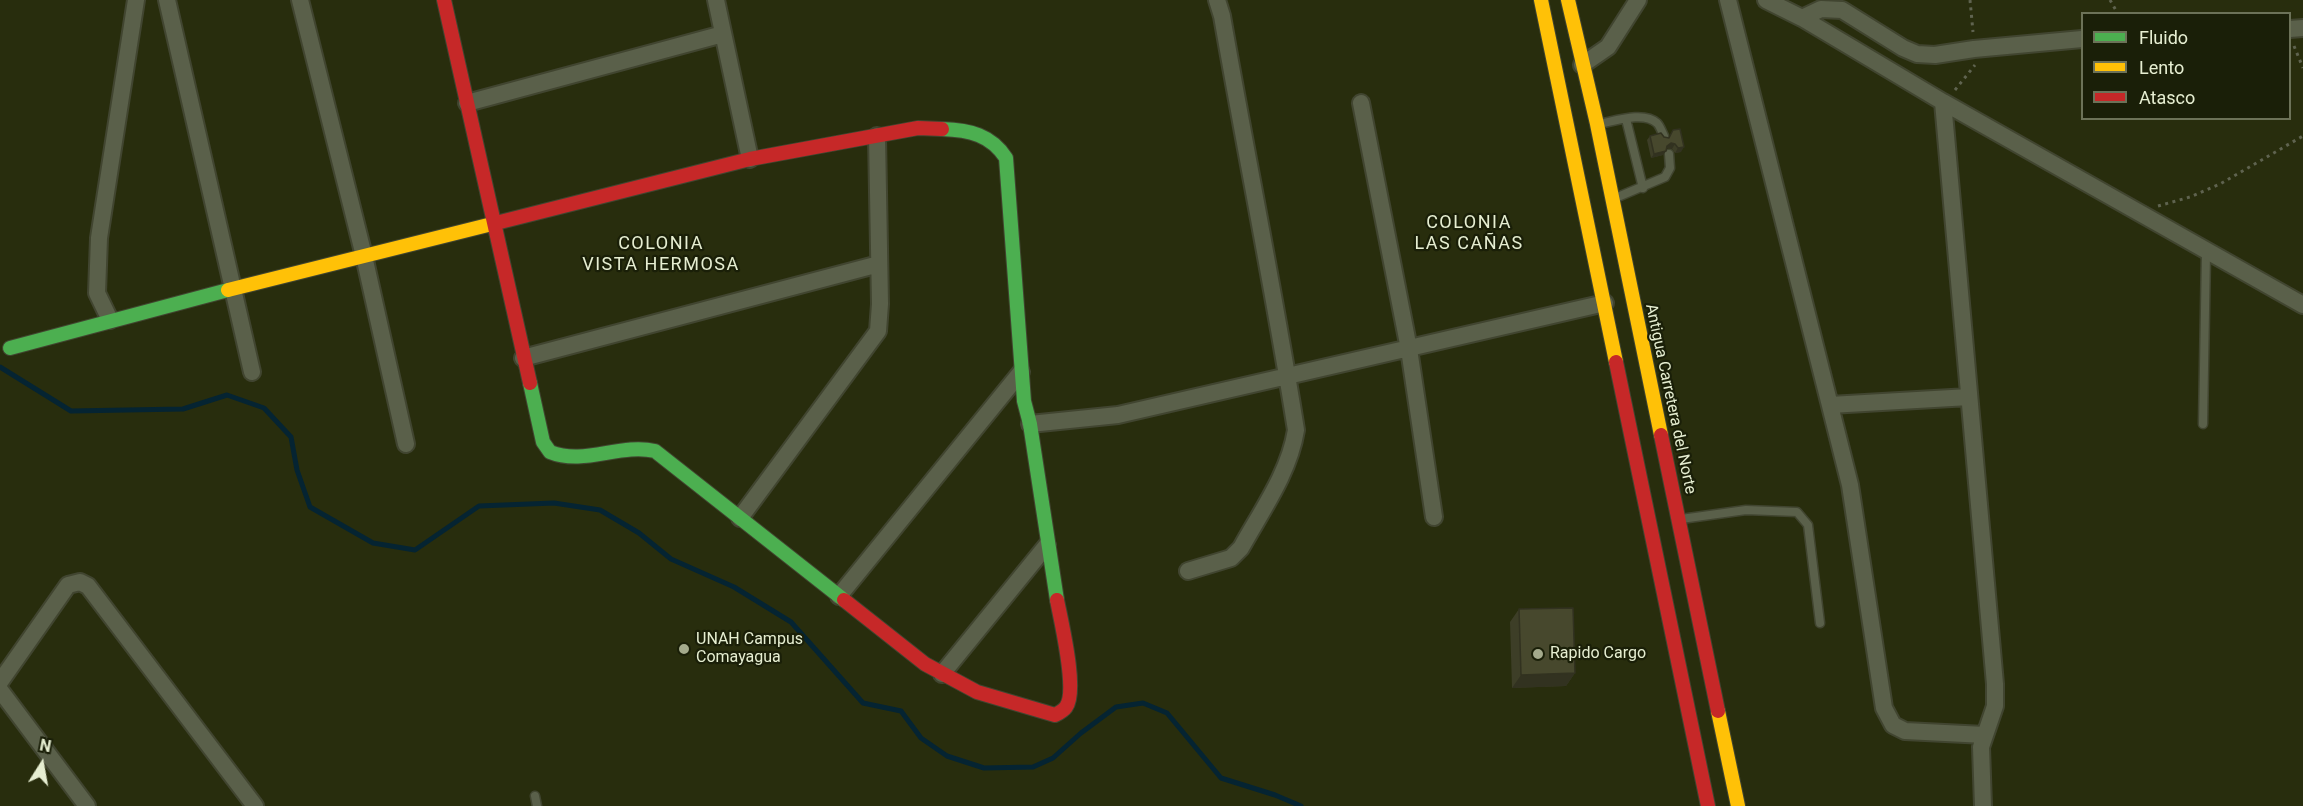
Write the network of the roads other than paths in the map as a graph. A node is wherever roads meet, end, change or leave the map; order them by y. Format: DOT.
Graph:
graph roads {
  1 [pos="135,0"];
  2 [pos="167,0"];
  3 [pos="300,0"];
  4 [pos="444,0"];
  5 [pos="716,0"];
  6 [pos="1217,0"];
  7 [pos="1541,0"];
  8 [pos="1568,0"];
  9 [pos="1638,0"];
  10 [pos="1728,0"];
  11 [pos="1766,0"];
  12 [pos="1802,18"];
  13 [pos="723,34"];
  14 [pos="2081,39"];
  15 [pos="1582,65"];
  16 [pos="1943,102"];
  17 [pos="467,103"];
  18 [pos="1361,103"];
  19 [pos="1626,119"];
  20 [pos="1597,124"];
  21 [pos="877,136"];
  22 [pos="1664,136"];
  23 [pos="1669,154"];
  24 [pos="750,159"];
  25 [pos="1643,188"];
  26 [pos="1612,199"];
  27 [pos="493,224"];
  28 [pos="2206,253"];
  29 [pos="364,256"];
  30 [pos="879,264"];
  31 [pos="233,289"];
  32 [pos="1605,303"];
  33 [pos="2303,305"];
  34 [pos="110,320"];
  35 [pos="10,348"];
  36 [pos="1409,349"];
  37 [pos="523,358"];
  38 [pos="252,372"];
  39 [pos="1021,372"];
  40 [pos="1288,377"];
  41 [pos="1969,397"];
  42 [pos="1830,405"];
  43 [pos="1030,424"];
  44 [pos="2203,424"];
  45 [pos="406,444"];
  46 [pos="1434,517"];
  47 [pos="740,518"];
  48 [pos="1678,520"];
  49 [pos="1047,545"];
  50 [pos="1188,571"];
  51 [pos="839,596"];
  52 [pos="1820,623"];
  53 [pos="942,674"];
  54 [pos="0,682"];
  55 [pos="0,690"];
  56 [pos="1985,735"];
  57 [pos="535,796"];
  58 [pos="87,806"];
  59 [pos="255,806"];
  60 [pos="537,806"];
  61 [pos="1708,806"];
  62 [pos="1738,806"];
  63 [pos="1983,806"];
  1 -- 34 [label="street"];
  2 -- 31 [label="street"];
  3 -- 29 [label="street"];
  4 -- 17 [label="street"];
  5 -- 13 [label="street"];
  6 -- 40 [label="street"];
  7 -- 32 [label="street"];
  8 -- 15 [label="street, Antigua Carretera del Norte"];
  9 -- 15 [label="street"];
  10 -- 42 [label="street"];
  11 -- 12 [label="street"];
  12 -- 14 [label="street"];
  12 -- 16 [label="street"];
  13 -- 17 [label="street"];
  13 -- 24 [label="street"];
  15 -- 20 [label="street, Antigua Carretera del Norte"];
  16 -- 28 [label="street"];
  16 -- 41 [label="street"];
  17 -- 27 [label="street"];
  18 -- 36 [label="street"];
  19 -- 20 [label="lane"];
  19 -- 22 [label="lane"];
  19 -- 25 [label="lane"];
  20 -- 26 [label="street, Antigua Carretera del Norte"];
  21 -- 24 [label="street"];
  21 -- 30 [label="street"];
  21 -- 39 [label="street"];
  23 -- 25 [label="lane"];
  24 -- 27 [label="street"];
  25 -- 26 [label="lane"];
  26 -- 48 [label="street, Antigua Carretera del Norte"];
  27 -- 29 [label="street"];
  27 -- 37 [label="street"];
  28 -- 33 [label="street"];
  28 -- 44 [label="lane"];
  29 -- 31 [label="street"];
  29 -- 45 [label="street"];
  30 -- 37 [label="street"];
  30 -- 47 [label="street"];
  31 -- 34 [label="street"];
  31 -- 38 [label="street"];
  32 -- 36 [label="street"];
  32 -- 61 [label="street"];
  34 -- 35 [label="street"];
  36 -- 40 [label="street"];
  36 -- 46 [label="street"];
  37 -- 47 [label="street"];
  39 -- 43 [label="street"];
  39 -- 51 [label="street"];
  40 -- 43 [label="street"];
  40 -- 50 [label="street"];
  41 -- 42 [label="street"];
  41 -- 56 [label="street"];
  42 -- 56 [label="street"];
  43 -- 49 [label="street"];
  47 -- 51 [label="street"];
  48 -- 52 [label="lane"];
  48 -- 62 [label="street, Antigua Carretera del Norte"];
  49 -- 53 [label="street"];
  49 -- 53 [label="street"];
  51 -- 53 [label="street"];
  54 -- 59 [label="street"];
  55 -- 58 [label="street"];
  56 -- 63 [label="street"];
  57 -- 60 [label="lane"];
}
